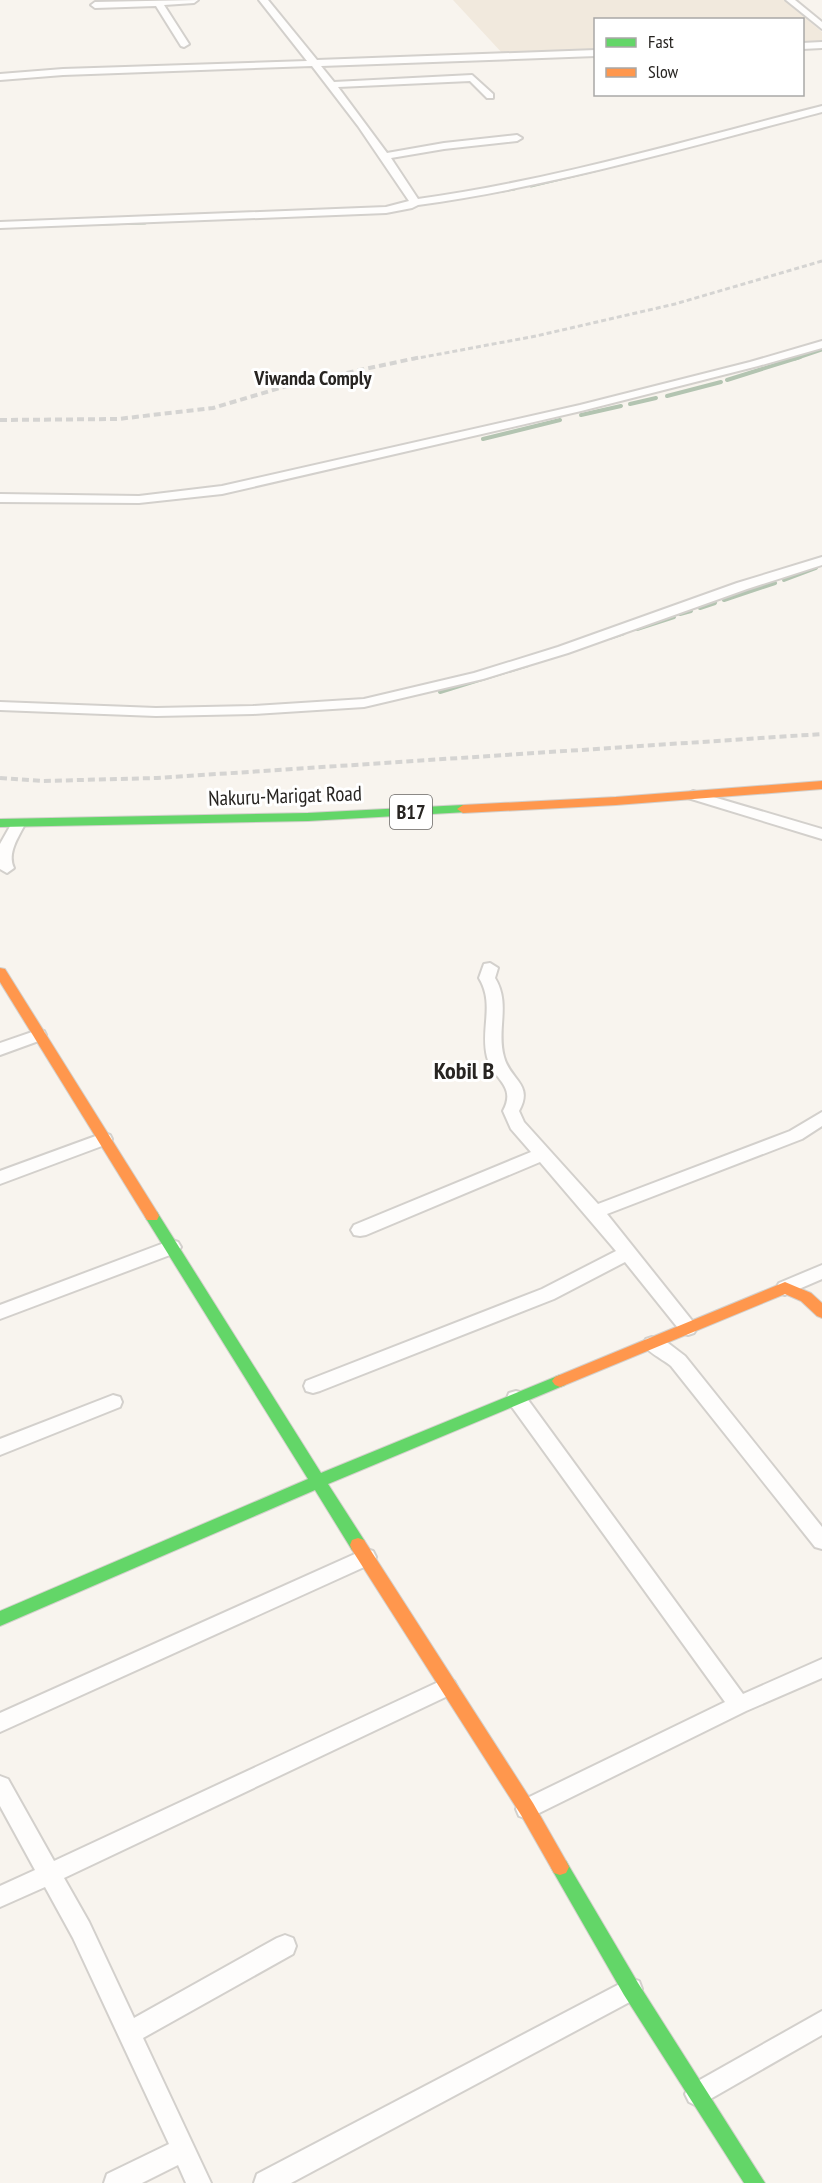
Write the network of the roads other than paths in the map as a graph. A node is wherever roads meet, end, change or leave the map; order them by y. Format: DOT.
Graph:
graph roads {
  1 [pos="194,0"];
  2 [pos="263,0"];
  3 [pos="790,0"];
  4 [pos="160,3"];
  5 [pos="95,5"];
  6 [pos="822,26"];
  7 [pos="184,44"];
  8 [pos="822,45"];
  9 [pos="804,46"];
  10 [pos="594,53"];
  11 [pos="315,63"];
  12 [pos="0,77"];
  13 [pos="332,85"];
  14 [pos="490,96"];
  15 [pos="822,109"];
  16 [pos="517,138"];
  17 [pos="386,156"];
  18 [pos="415,202"];
  19 [pos="0,225"];
  20 [pos="822,344"];
  21 [pos="0,498"];
  22 [pos="822,561"];
  23 [pos="0,706"];
  24 [pos="822,785"];
  25 [pos="693,795"];
  26 [pos="0,812"];
  27 [pos="0,824"];
  28 [pos="18,824"];
  29 [pos="822,834"];
  30 [pos="7,868"];
  31 [pos="490,968"];
  32 [pos="0,972"];
  33 [pos="38,1035"];
  34 [pos="0,1049"];
  35 [pos="822,1118"];
  36 [pos="104,1139"];
  37 [pos="542,1154"];
  38 [pos="0,1178"];
  39 [pos="595,1212"];
  40 [pos="360,1230"];
  41 [pos="172,1246"];
  42 [pos="627,1253"];
  43 [pos="822,1272"];
  44 [pos="785,1288"];
  45 [pos="0,1312"];
  46 [pos="822,1312"];
  47 [pos="688,1328"];
  48 [pos="652,1344"];
  49 [pos="313,1386"];
  50 [pos="516,1398"];
  51 [pos="113,1402"];
  52 [pos="0,1447"];
  53 [pos="319,1481"];
  54 [pos="822,1541"];
  55 [pos="366,1557"];
  56 [pos="0,1618"];
  57 [pos="822,1668"];
  58 [pos="447,1687"];
  59 [pos="739,1705"];
  60 [pos="0,1723"];
  61 [pos="0,1786"];
  62 [pos="527,1809"];
  63 [pos="49,1874"];
  64 [pos="0,1897"];
  65 [pos="285,1946"];
  66 [pos="631,1989"];
  67 [pos="822,2022"];
  68 [pos="128,2034"];
  69 [pos="698,2094"];
  70 [pos="183,2150"];
  71 [pos="116,2183"];
  72 [pos="199,2183"];
  73 [pos="266,2183"];
  74 [pos="755,2183"];
  1 -- 4 [label="street"];
  2 -- 11 [label="street"];
  3 -- 6 [label="street"];
  4 -- 5 [label="street"];
  4 -- 7 [label="street"];
  8 -- 9 [label="street"];
  10 -- 11 [label="street"];
  11 -- 12 [label="street"];
  11 -- 13 [label="street"];
  13 -- 14 [label="street"];
  13 -- 17 [label="street"];
  15 -- 18 [label="street"];
  16 -- 17 [label="street"];
  17 -- 18 [label="street"];
  18 -- 19 [label="street"];
  20 -- 21 [label="street"];
  22 -- 23 [label="street"];
  24 -- 25 [label="street, Nakuru-Marigat Road / B17"];
  25 -- 28 [label="street, Nakuru-Marigat Road / B17"];
  25 -- 29 [label="street"];
  26 -- 28 [label="street"];
  27 -- 28 [label="street, Nakuru-Marigat Road / B17"];
  28 -- 30 [label="street"];
  31 -- 37 [label="street"];
  32 -- 33 [label="street"];
  33 -- 34 [label="street"];
  33 -- 36 [label="street"];
  35 -- 39 [label="street"];
  36 -- 38 [label="street"];
  36 -- 41 [label="street"];
  37 -- 39 [label="street"];
  37 -- 40 [label="street"];
  39 -- 42 [label="street"];
  41 -- 45 [label="street"];
  41 -- 53 [label="street"];
  42 -- 47 [label="street"];
  42 -- 49 [label="street"];
  43 -- 44 [label="street"];
  44 -- 46 [label="street"];
  44 -- 47 [label="street"];
  47 -- 48 [label="street"];
  48 -- 50 [label="street"];
  48 -- 54 [label="street"];
  50 -- 53 [label="street"];
  50 -- 59 [label="street"];
  51 -- 52 [label="street"];
  53 -- 55 [label="street"];
  53 -- 56 [label="street"];
  55 -- 58 [label="street"];
  55 -- 60 [label="street"];
  57 -- 59 [label="street"];
  58 -- 62 [label="street"];
  58 -- 63 [label="street"];
  59 -- 62 [label="street"];
  61 -- 63 [label="street"];
  62 -- 66 [label="street"];
  63 -- 64 [label="street"];
  63 -- 68 [label="street"];
  65 -- 68 [label="street"];
  66 -- 69 [label="street"];
  66 -- 73 [label="street"];
  67 -- 69 [label="street"];
  68 -- 70 [label="street"];
  69 -- 74 [label="street"];
  70 -- 71 [label="street"];
  70 -- 72 [label="street"];
}
